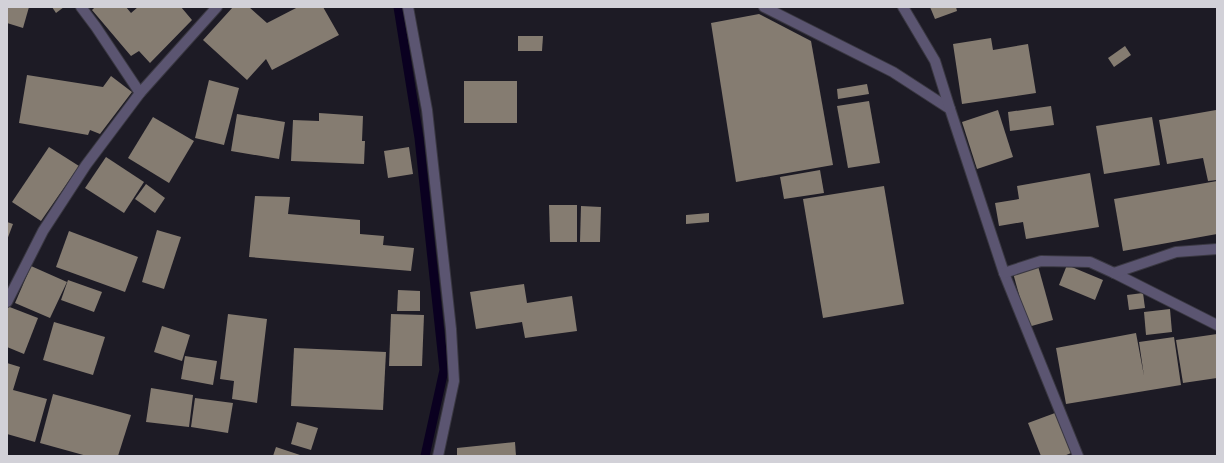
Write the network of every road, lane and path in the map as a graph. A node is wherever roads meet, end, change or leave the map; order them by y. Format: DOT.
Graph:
graph roads {
  1 [pos="81,7"];
  2 [pos="217,7"];
  3 [pos="408,7"];
  4 [pos="764,7"];
  5 [pos="903,7"];
  6 [pos="140,93"];
  7 [pos="950,109"];
  8 [pos="1217,249"];
  9 [pos="1004,273"];
  10 [pos="1114,273"];
  11 [pos="17,282"];
  12 [pos="7,292"];
  13 [pos="7,302"];
  14 [pos="1217,324"];
  15 [pos="438,456"];
  16 [pos="1078,456"];
  1 -- 6 [label="street"];
  2 -- 6 [label="street"];
  3 -- 15 [label="street"];
  4 -- 7 [label="street"];
  5 -- 7 [label="street"];
  6 -- 11 [label="street"];
  7 -- 9 [label="street"];
  8 -- 10 [label="street"];
  9 -- 10 [label="street"];
  9 -- 16 [label="street"];
  10 -- 14 [label="street"];
  11 -- 12 [label="street"];
  11 -- 13 [label="street"];
}
